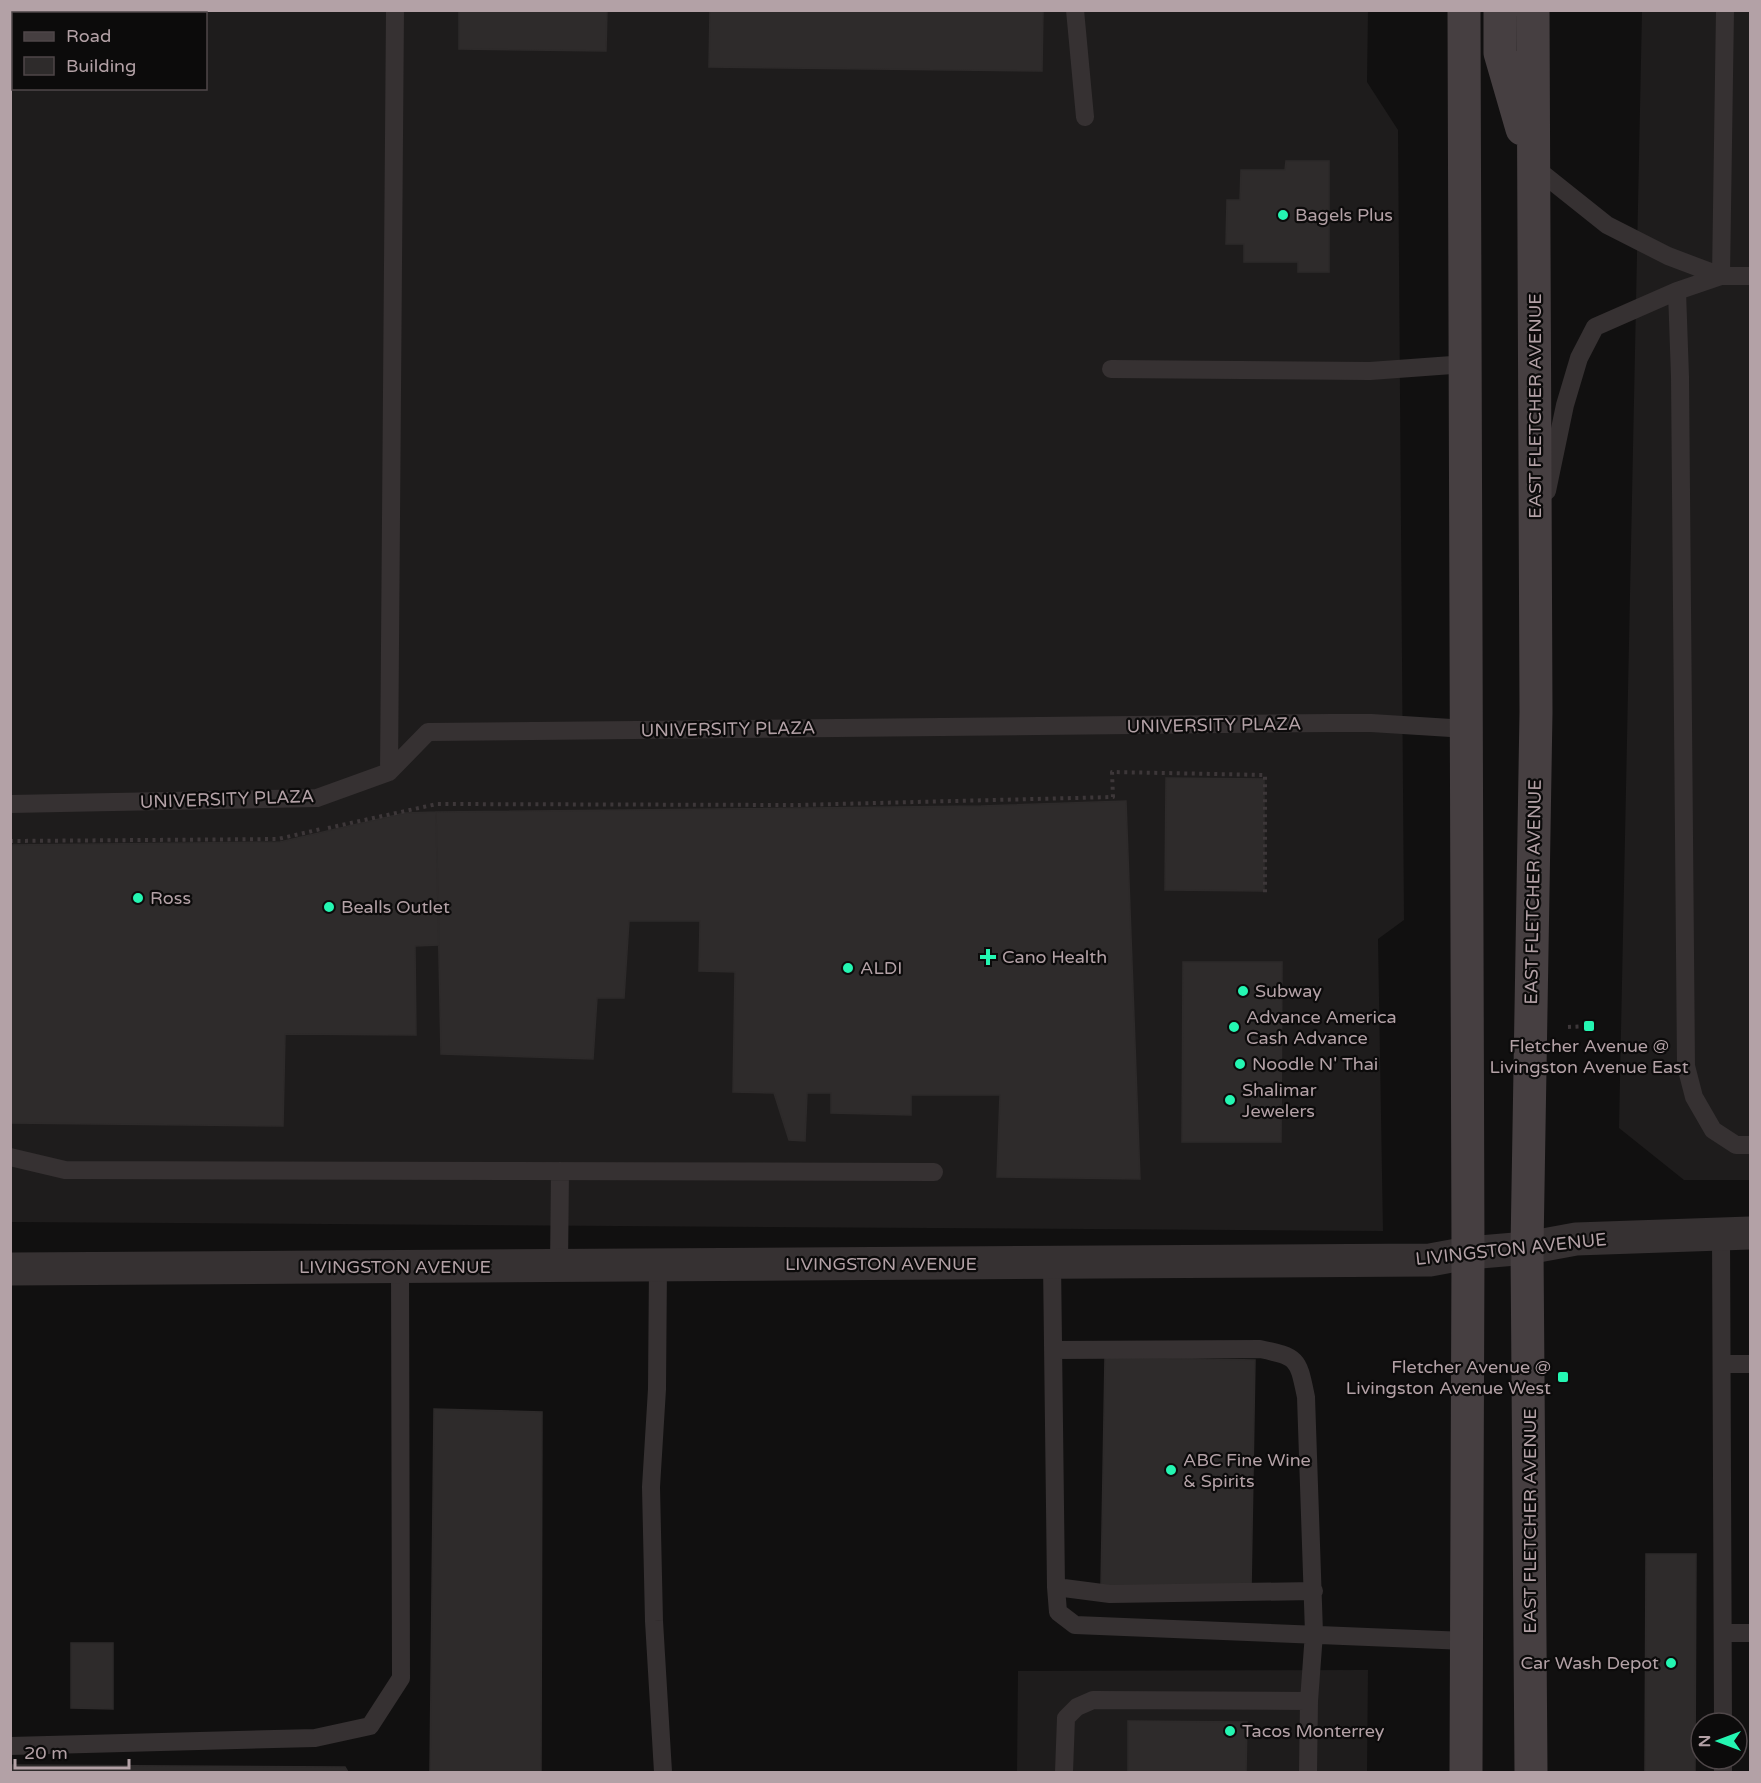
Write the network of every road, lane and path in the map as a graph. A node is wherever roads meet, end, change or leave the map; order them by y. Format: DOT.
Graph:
graph roads {
  1 [pos="395,10"];
  2 [pos="1075,10"];
  3 [pos="1464,10"];
  4 [pos="1500,10"];
  5 [pos="1533,10"];
  6 [pos="1725,10"];
  7 [pos="1085,117"];
  8 [pos="1532,165"];
  9 [pos="1721,276"];
  10 [pos="1750,276"];
  11 [pos="1677,291"];
  12 [pos="1466,364"];
  13 [pos="1111,369"];
  14 [pos="1536,541"];
  15 [pos="1467,729"];
  16 [pos="389,772"];
  17 [pos="10,804"];
  18 [pos="10,841"];
  19 [pos="1265,894"];
  20 [pos="1589,1026"];
  21 [pos="1568,1027"];
  22 [pos="1750,1145"];
  23 [pos="10,1157"];
  24 [pos="560,1171"];
  25 [pos="934,1172"];
  26 [pos="1736,1233"];
  27 [pos="1527,1248"];
  28 [pos="1468,1253"];
  29 [pos="1052,1262"];
  30 [pos="658,1265"];
  31 [pos="559,1266"];
  32 [pos="400,1267"];
  33 [pos="10,1269"];
  34 [pos="1053,1350"];
  35 [pos="1722,1364"];
  36 [pos="1750,1364"];
  37 [pos="1056,1587"];
  38 [pos="1314,1591"];
  39 [pos="1314,1633"];
  40 [pos="1724,1633"];
  41 [pos="1750,1633"];
  42 [pos="1466,1641"];
  43 [pos="1309,1701"];
  44 [pos="1724,1711"];
  45 [pos="10,1746"];
  46 [pos="663,1773"];
  47 [pos="1064,1773"];
  48 [pos="1308,1773"];
  49 [pos="1466,1773"];
  50 [pos="1531,1773"];
  1 -- 16 [label="lane"];
  2 -- 7 [label="lane"];
  3 -- 12 [label="main road"];
  4 -- 8 [label="main road"];
  5 -- 8 [label="main road, EAST FLETCHER AVENUE"];
  6 -- 9 [label="lane"];
  8 -- 9 [label="lane"];
  8 -- 14 [label="main road, EAST FLETCHER AVENUE"];
  9 -- 10 [label="lane"];
  9 -- 11 [label="lane"];
  11 -- 14 [label="lane"];
  11 -- 22 [label="lane"];
  12 -- 13 [label="lane"];
  12 -- 15 [label="main road"];
  14 -- 27 [label="main road, EAST FLETCHER AVENUE"];
  15 -- 16 [label="lane, UNIVERSITY PLAZA"];
  15 -- 28 [label="main road"];
  16 -- 17 [label="lane, UNIVERSITY PLAZA"];
  18 -- 19 [label="path"];
  20 -- 21 [label="path"];
  23 -- 24 [label="lane"];
  24 -- 25 [label="lane"];
  24 -- 31 [label="lane"];
  26 -- 27 [label="street, LIVINGSTON AVENUE"];
  26 -- 35 [label="lane"];
  27 -- 28 [label="street, LIVINGSTON AVENUE"];
  27 -- 50 [label="main road, EAST FLETCHER AVENUE"];
  28 -- 29 [label="street, LIVINGSTON AVENUE"];
  28 -- 42 [label="main road"];
  29 -- 30 [label="street, LIVINGSTON AVENUE"];
  29 -- 34 [label="lane"];
  30 -- 31 [label="street, LIVINGSTON AVENUE"];
  30 -- 46 [label="lane"];
  31 -- 32 [label="street, LIVINGSTON AVENUE"];
  32 -- 33 [label="street, LIVINGSTON AVENUE"];
  32 -- 45 [label="lane"];
  34 -- 37 [label="lane"];
  34 -- 38 [label="lane"];
  35 -- 36 [label="lane"];
  35 -- 40 [label="lane"];
  37 -- 38 [label="lane"];
  37 -- 39 [label="lane"];
  38 -- 39 [label="lane"];
  39 -- 42 [label="lane"];
  39 -- 43 [label="lane"];
  40 -- 41 [label="lane"];
  40 -- 44 [label="lane"];
  42 -- 49 [label="main road"];
  43 -- 47 [label="lane"];
  43 -- 48 [label="lane"];
}
